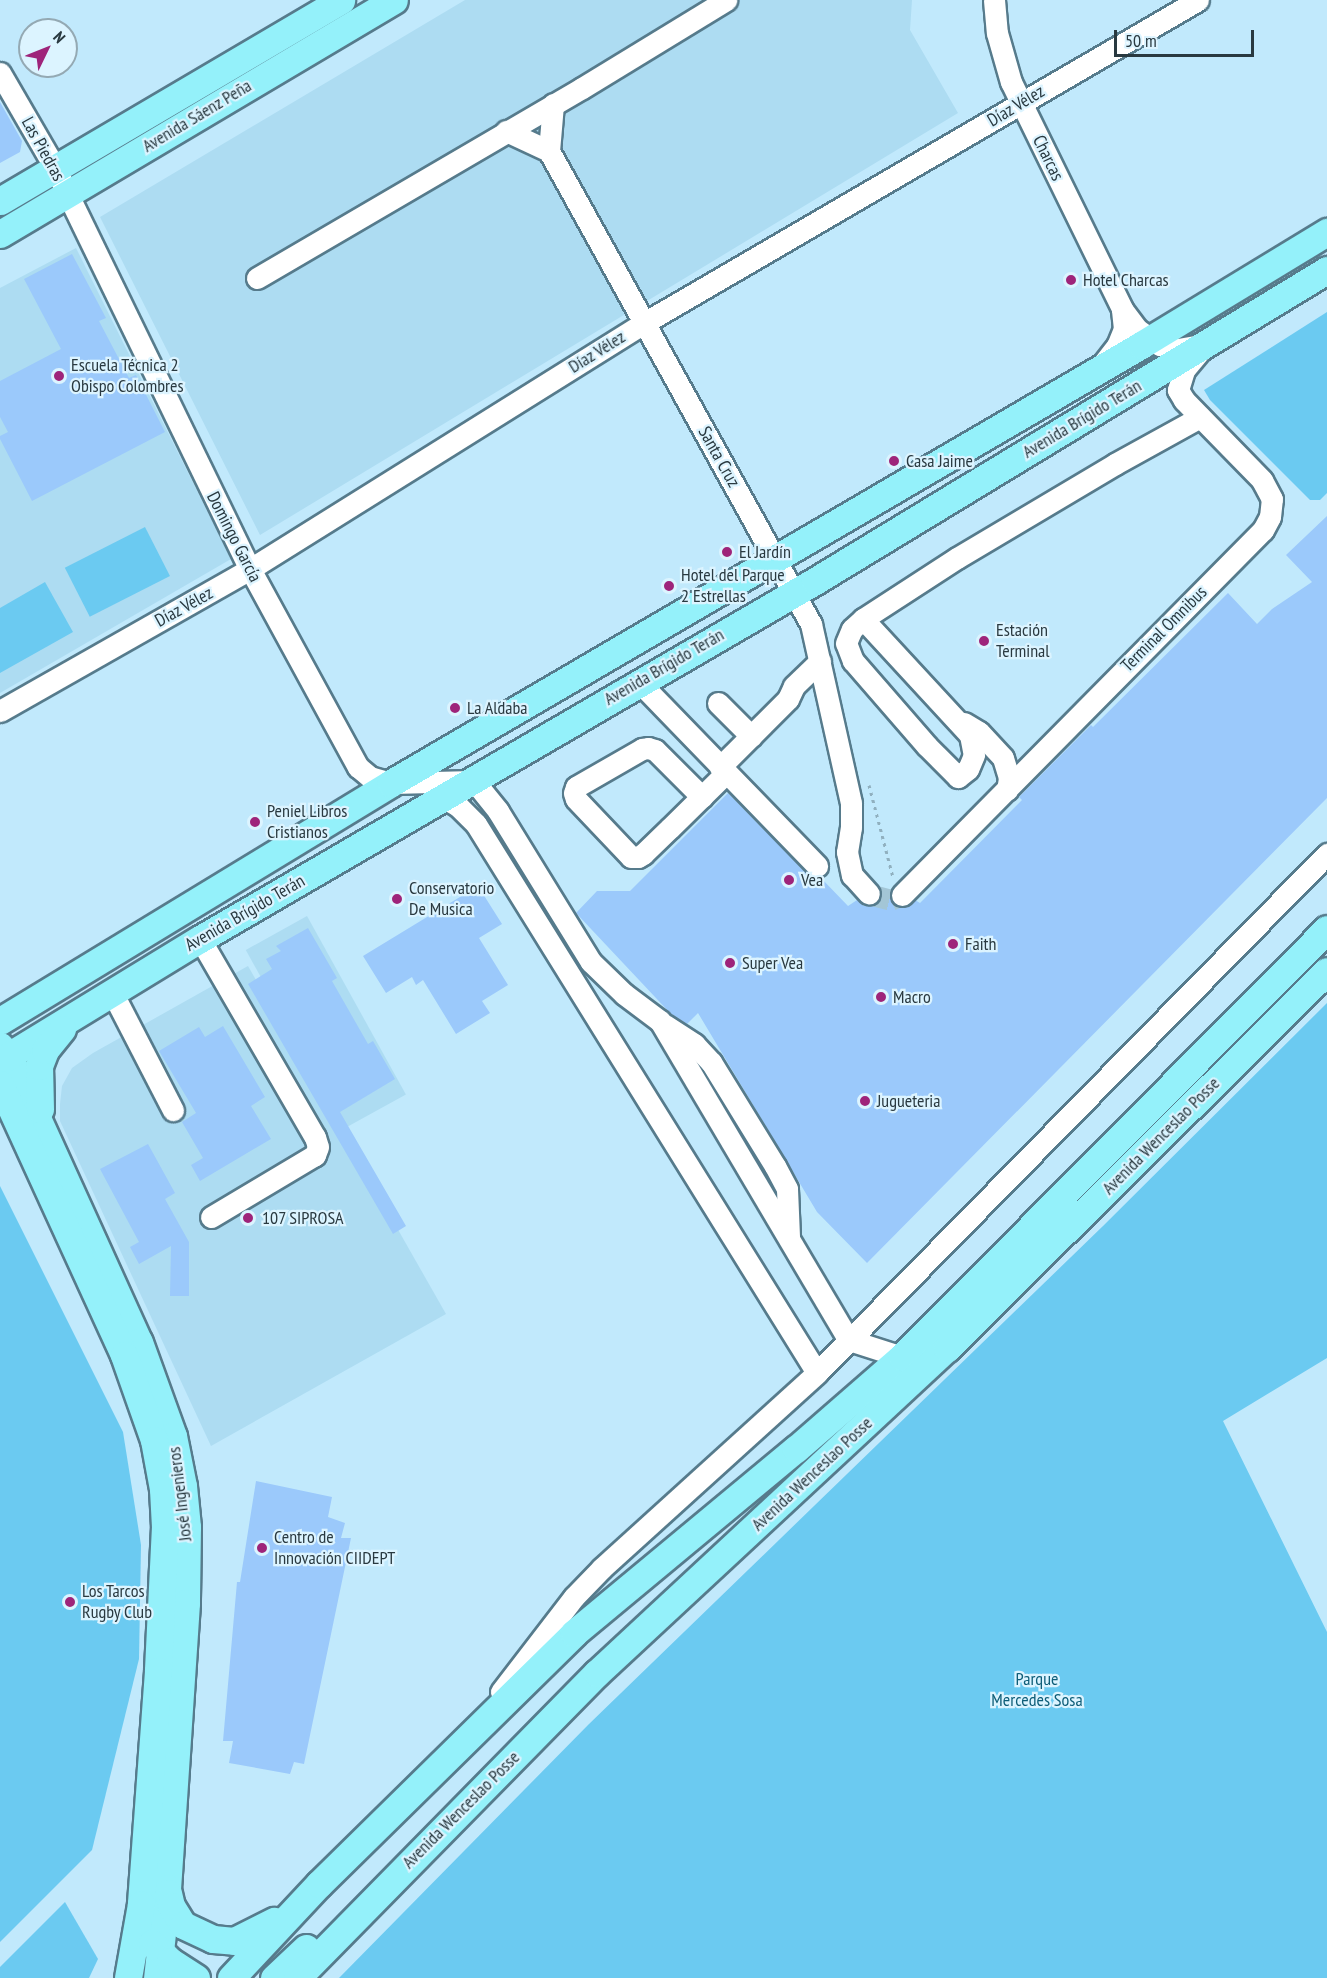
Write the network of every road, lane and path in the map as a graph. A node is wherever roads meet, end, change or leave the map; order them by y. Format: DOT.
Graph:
graph roads {
  1 [pos="341,0"];
  2 [pos="394,0"];
  3 [pos="726,0"];
  4 [pos="994,0"];
  5 [pos="1198,0"];
  6 [pos="0,73"];
  7 [pos="1021,103"];
  8 [pos="553,104"];
  9 [pos="506,131"];
  10 [pos="549,151"];
  11 [pos="55,168"];
  12 [pos="66,194"];
  13 [pos="0,201"];
  14 [pos="1327,232"];
  15 [pos="0,234"];
  16 [pos="1327,270"];
  17 [pos="257,278"];
  18 [pos="1122,309"];
  19 [pos="644,323"];
  20 [pos="1152,339"];
  21 [pos="1206,344"];
  22 [pos="1097,371"];
  23 [pos="1200,417"];
  24 [pos="775,558"];
  25 [pos="250,569"];
  26 [pos="795,591"];
  27 [pos="863,619"];
  28 [pos="822,667"];
  29 [pos="639,682"];
  30 [pos="718,703"];
  31 [pos="0,711"];
  32 [pos="960,720"];
  33 [pos="751,736"];
  34 [pos="723,770"];
  35 [pos="474,781"];
  36 [pos="391,783"];
  37 [pos="1007,790"];
  38 [pos="702,797"];
  39 [pos="444,798"];
  40 [pos="1327,854"];
  41 [pos="817,866"];
  42 [pos="868,894"];
  43 [pos="902,895"];
  44 [pos="1327,929"];
  45 [pos="200,939"];
  46 [pos="1327,971"];
  47 [pos="112,992"];
  48 [pos="78,1013"];
  49 [pos="0,1021"];
  50 [pos="3,1054"];
  51 [pos="0,1084"];
  52 [pos="173,1110"];
  53 [pos="0,1113"];
  54 [pos="34,1136"];
  55 [pos="211,1217"];
  56 [pos="849,1340"];
  57 [pos="903,1357"];
  58 [pos="817,1373"];
  59 [pos="462,1743"];
  60 [pos="448,1822"];
  61 [pos="319,1884"];
  62 [pos="167,1888"];
  63 [pos="141,1904"];
  64 [pos="159,1965"];
  65 [pos="128,1978"];
  66 [pos="196,1978"];
  67 [pos="231,1978"];
  68 [pos="274,1978"];
  69 [pos="297,1978"];
  1 -- 11 [label="main road, Avenida Sáenz Peña"];
  2 -- 12 [label="main road, Avenida Sáenz Peña"];
  3 -- 8 [label="street"];
  4 -- 7 [label="street, Charcas"];
  5 -- 7 [label="street, Díaz Vélez"];
  6 -- 11 [label="street, Las Piedras"];
  7 -- 18 [label="street, Charcas"];
  7 -- 19 [label="street, Díaz Vélez"];
  8 -- 9 [label="street"];
  8 -- 10 [label="street"];
  9 -- 10 [label="street"];
  9 -- 17 [label="street"];
  10 -- 19 [label="street, Santa Cruz"];
  11 -- 12 [label="street, Las Piedras"];
  11 -- 13 [label="main road, Avenida Sáenz Peña"];
  12 -- 15 [label="main road, Avenida Sáenz Peña"];
  12 -- 25 [label="street, Domingo García"];
  14 -- 20 [label="main road, Avenida Brígido Terán"];
  16 -- 21 [label="main road, Avenida Brígido Terán"];
  18 -- 20 [label="street, Charcas"];
  18 -- 22 [label="street, Charcas"];
  19 -- 24 [label="street, Santa Cruz"];
  19 -- 25 [label="street, Díaz Vélez"];
  20 -- 21 [label="street, Charcas"];
  20 -- 22 [label="main road, Avenida Brígido Terán"];
  21 -- 23 [label="street, Terminal Omnibus"];
  21 -- 26 [label="main road, Avenida Brígido Terán"];
  22 -- 24 [label="main road, Avenida Brígido Terán"];
  23 -- 27 [label="street"];
  23 -- 37 [label="street, Terminal Omnibus"];
  24 -- 26 [label="street, Santa Cruz"];
  24 -- 36 [label="main road, Avenida Brígido Terán"];
  25 -- 31 [label="street, Díaz Vélez"];
  25 -- 36 [label="street, Domingo García"];
  26 -- 28 [label="street"];
  26 -- 29 [label="main road, Avenida Brígido Terán"];
  27 -- 32 [label="street"];
  27 -- 32 [label="street"];
  28 -- 33 [label="street"];
  28 -- 42 [label="street"];
  29 -- 34 [label="street"];
  29 -- 35 [label="main road, Avenida Brígido Terán"];
  30 -- 33 [label="street"];
  32 -- 37 [label="street"];
  33 -- 34 [label="street"];
  34 -- 38 [label="street"];
  34 -- 41 [label="street"];
  35 -- 36 [label="street, Domingo García"];
  35 -- 39 [label="main road, Avenida Brígido Terán"];
  35 -- 56 [label="street"];
  36 -- 49 [label="main road, Avenida Brígido Terán"];
  37 -- 43 [label="street, Terminal Omnibus"];
  38 -- 38 [label="street"];
  39 -- 45 [label="main road, Avenida Brígido Terán"];
  39 -- 58 [label="street"];
  40 -- 56 [label="street"];
  44 -- 57 [label="main road"];
  45 -- 47 [label="main road, Avenida Brígido Terán"];
  45 -- 55 [label="street"];
  46 -- 60 [label="main road, Avenida Wenceslao Posse"];
  47 -- 48 [label="main road, Avenida Brígido Terán"];
  47 -- 52 [label="street"];
  48 -- 50 [label="main road, Avenida Brígido Terán"];
  48 -- 54 [label="main road"];
  50 -- 54 [label="main road, José Ingenieros"];
  51 -- 54 [label="main road, José Ingenieros"];
  53 -- 54 [label="main road"];
  54 -- 62 [label="main road, José Ingenieros"];
  54 -- 63 [label="main road, José Ingenieros"];
  56 -- 57 [label="street"];
  56 -- 58 [label="street"];
  57 -- 59 [label="main road"];
  58 -- 59 [label="street"];
  59 -- 61 [label="main road"];
  60 -- 68 [label="main road"];
  60 -- 69 [label="main road, Avenida Wenceslao Posse"];
  61 -- 62 [label="main road"];
  61 -- 67 [label="main road"];
  62 -- 64 [label="main road, José Ingenieros"];
  63 -- 64 [label="main road"];
  63 -- 65 [label="main road, José Ingenieros"];
  64 -- 66 [label="main road"];
}
